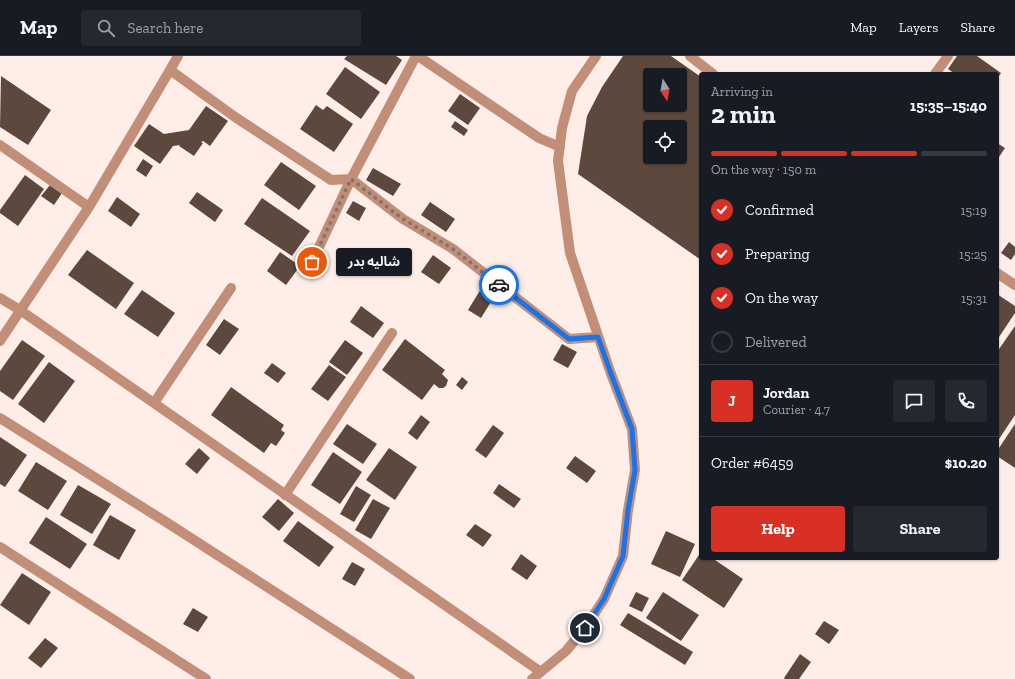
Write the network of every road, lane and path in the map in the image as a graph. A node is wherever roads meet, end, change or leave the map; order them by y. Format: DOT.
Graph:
graph roads {
  1 [pos="178,56"];
  2 [pos="417,56"];
  3 [pos="596,56"];
  4 [pos="690,56"];
  5 [pos="948,56"];
  6 [pos="170,70"];
  7 [pos="710,72"];
  8 [pos="936,72"];
  9 [pos="0,145"];
  10 [pos="560,147"];
  11 [pos="351,179"];
  12 [pos="89,208"];
  13 [pos="312,262"];
  14 [pos="999,274"];
  15 [pos="1015,285"];
  16 [pos="231,288"];
  17 [pos="0,298"];
  18 [pos="20,310"];
  19 [pos="392,333"];
  20 [pos="598,337"];
  21 [pos="0,340"];
  22 [pos="154,404"];
  23 [pos="0,418"];
  24 [pos="286,495"];
  25 [pos="0,547"];
  26 [pos="541,672"];
  27 [pos="206,679"];
  28 [pos="410,679"];
  29 [pos="532,679"];
  1 -- 6 [label="street"];
  2 -- 10 [label="street"];
  2 -- 11 [label="street"];
  3 -- 10 [label="street"];
  4 -- 7 [label="street"];
  5 -- 8 [label="street"];
  6 -- 11 [label="street"];
  6 -- 12 [label="street"];
  9 -- 12 [label="street"];
  10 -- 20 [label="street"];
  11 -- 13 [label="street"];
  11 -- 20 [label="street"];
  12 -- 18 [label="street"];
  14 -- 15 [label="street"];
  16 -- 22 [label="street"];
  17 -- 18 [label="street"];
  18 -- 21 [label="street"];
  18 -- 22 [label="street"];
  19 -- 24 [label="street"];
  20 -- 26 [label="street"];
  22 -- 24 [label="street"];
  23 -- 28 [label="street"];
  24 -- 26 [label="street"];
  25 -- 27 [label="street"];
  26 -- 29 [label="street"];
}
